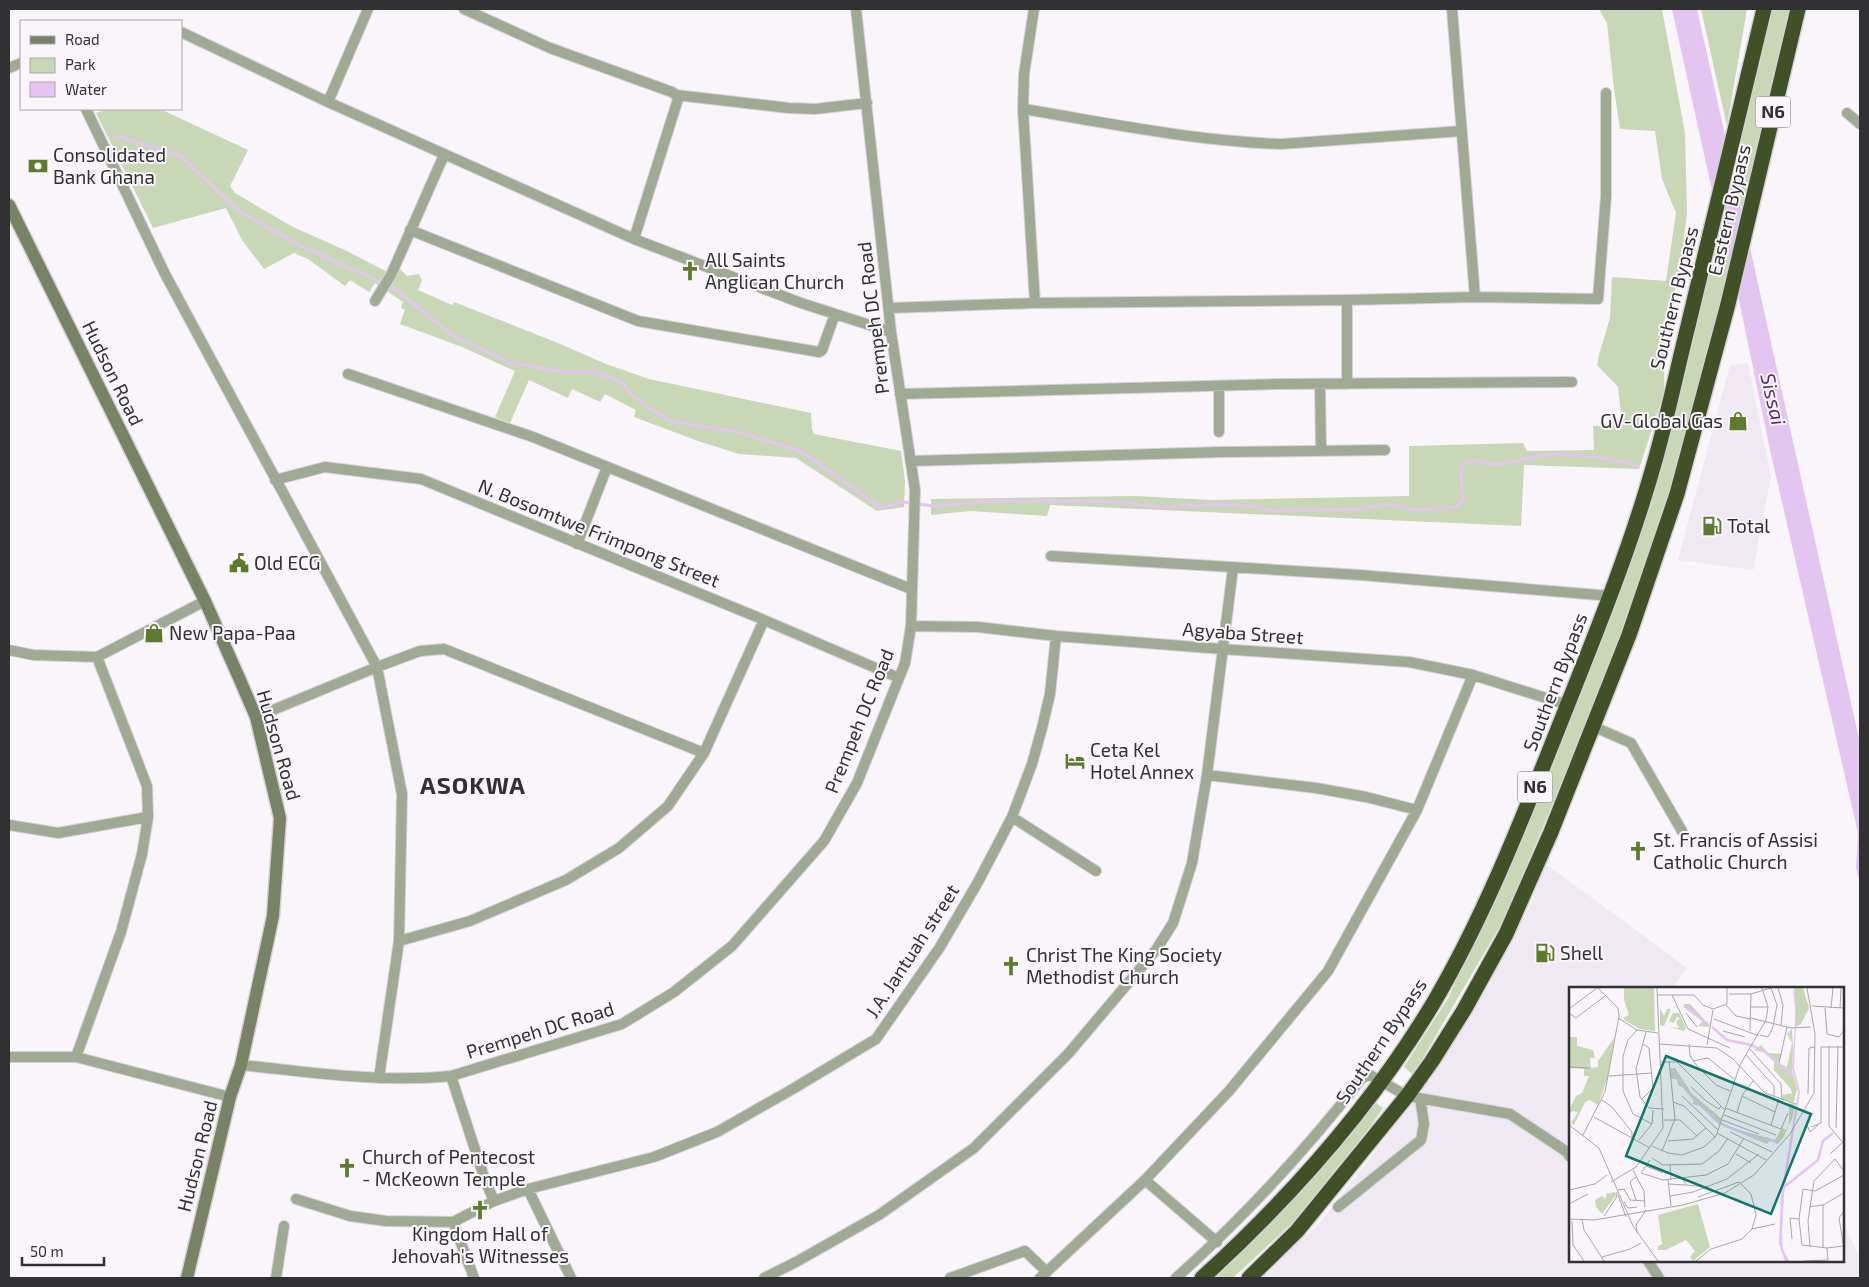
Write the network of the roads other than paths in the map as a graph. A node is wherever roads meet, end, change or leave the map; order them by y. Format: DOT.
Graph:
graph roads {
  1 [pos="368,9"];
  2 [pos="464,9"];
  3 [pos="856,9"];
  4 [pos="1034,9"];
  5 [pos="1452,9"];
  6 [pos="1764,9"];
  7 [pos="1798,9"];
  8 [pos="182,32"];
  9 [pos="1606,93"];
  10 [pos="676,95"];
  11 [pos="328,102"];
  12 [pos="866,103"];
  13 [pos="1023,109"];
  14 [pos="86,110"];
  15 [pos="1847,113"];
  16 [pos="1860,124"];
  17 [pos="1462,131"];
  18 [pos="444,155"];
  19 [pos="9,205"];
  20 [pos="1714,216"];
  21 [pos="410,230"];
  22 [pos="634,239"];
  23 [pos="1475,297"];
  24 [pos="1347,300"];
  25 [pos="375,301"];
  26 [pos="1035,303"];
  27 [pos="888,308"];
  28 [pos="835,314"];
  29 [pos="891,332"];
  30 [pos="348,374"];
  31 [pos="1572,382"];
  32 [pos="1320,384"];
  33 [pos="1347,384"];
  34 [pos="1219,386"];
  35 [pos="900,394"];
  36 [pos="1218,432"];
  37 [pos="1321,450"];
  38 [pos="1385,450"];
  39 [pos="911,461"];
  40 [pos="607,467"];
  41 [pos="275,480"];
  42 [pos="577,544"];
  43 [pos="1051,556"];
  44 [pos="1233,568"];
  45 [pos="911,589"];
  46 [pos="1611,596"];
  47 [pos="205,601"];
  48 [pos="764,620"];
  49 [pos="910,626"];
  50 [pos="1056,636"];
  51 [pos="1222,649"];
  52 [pos="9,650"];
  53 [pos="96,657"];
  54 [pos="377,667"];
  55 [pos="1473,675"];
  56 [pos="899,678"];
  57 [pos="1568,705"];
  58 [pos="256,717"];
  59 [pos="1592,726"];
  60 [pos="704,753"];
  61 [pos="1207,775"];
  62 [pos="1418,810"];
  63 [pos="148,817"];
  64 [pos="1012,817"];
  65 [pos="9,825"];
  66 [pos="1682,831"];
  67 [pos="1096,871"];
  68 [pos="399,941"];
  69 [pos="9,1056"];
  70 [pos="76,1058"];
  71 [pos="241,1065"];
  72 [pos="451,1076"];
  73 [pos="379,1078"];
  74 [pos="1381,1082"];
  75 [pos="230,1097"];
  76 [pos="1413,1097"];
  77 [pos="1569,1155"];
  78 [pos="1145,1180"];
  79 [pos="528,1188"];
  80 [pos="296,1199"];
  81 [pos="494,1200"];
  82 [pos="1338,1207"];
  83 [pos="452,1222"];
  84 [pos="284,1226"];
  85 [pos="1217,1242"];
  86 [pos="1649,1262"];
  87 [pos="1044,1275"];
  88 [pos="187,1278"];
  89 [pos="276,1278"];
  90 [pos="474,1278"];
  91 [pos="571,1278"];
  92 [pos="764,1278"];
  93 [pos="950,1278"];
  94 [pos="1176,1278"];
  95 [pos="1202,1278"];
  96 [pos="1249,1278"];
  97 [pos="1659,1278"];
  1 -- 11 [label="street"];
  2 -- 10 [label="street"];
  3 -- 12 [label="street, Prempeh DC Road"];
  4 -- 13 [label="street"];
  5 -- 17 [label="street"];
  6 -- 20 [label="highway, Eastern Bypass / N6"];
  7 -- 59 [label="highway, Eastern Bypass / N6"];
  8 -- 11 [label="street"];
  9 -- 23 [label="street"];
  10 -- 12 [label="street"];
  10 -- 22 [label="street"];
  11 -- 18 [label="street"];
  12 -- 27 [label="street, Prempeh DC Road"];
  13 -- 17 [label="street"];
  13 -- 26 [label="street"];
  14 -- 41 [label="street"];
  15 -- 16 [label="street"];
  17 -- 23 [label="street"];
  18 -- 21 [label="street"];
  18 -- 22 [label="street"];
  19 -- 47 [label="street, Hudson Road"];
  20 -- 46 [label="highway, Southern Bypass / N6"];
  21 -- 25 [label="street"];
  21 -- 28 [label="street"];
  22 -- 28 [label="street"];
  23 -- 24 [label="street"];
  24 -- 26 [label="street"];
  24 -- 33 [label="street"];
  26 -- 27 [label="street"];
  27 -- 29 [label="street, Prempeh DC Road"];
  28 -- 29 [label="street"];
  29 -- 35 [label="street, Prempeh DC Road"];
  30 -- 40 [label="street"];
  31 -- 33 [label="street"];
  32 -- 33 [label="street"];
  32 -- 34 [label="street"];
  32 -- 37 [label="street"];
  34 -- 35 [label="street"];
  34 -- 36 [label="street"];
  35 -- 39 [label="street, Prempeh DC Road"];
  37 -- 38 [label="street"];
  37 -- 39 [label="street"];
  39 -- 45 [label="street, Prempeh DC Road"];
  40 -- 42 [label="street"];
  40 -- 45 [label="street"];
  41 -- 42 [label="street, N. Bosomtwe Frimpong Street"];
  41 -- 54 [label="street"];
  42 -- 48 [label="street, N. Bosomtwe Frimpong Street"];
  43 -- 44 [label="street"];
  44 -- 46 [label="street"];
  44 -- 51 [label="street"];
  45 -- 49 [label="street, Prempeh DC Road"];
  46 -- 57 [label="highway, Southern Bypass / N6"];
  47 -- 53 [label="street"];
  47 -- 58 [label="street, Hudson Road"];
  48 -- 56 [label="street, N. Bosomtwe Frimpong Street"];
  48 -- 60 [label="street"];
  49 -- 50 [label="street, Agyaba Street"];
  49 -- 56 [label="street, Prempeh DC Road"];
  50 -- 51 [label="street, Agyaba Street"];
  50 -- 64 [label="street, J.A. Jantuah street"];
  51 -- 55 [label="street, Agyaba Street"];
  51 -- 61 [label="street"];
  52 -- 53 [label="street"];
  53 -- 63 [label="street"];
  54 -- 58 [label="street"];
  54 -- 60 [label="street"];
  54 -- 68 [label="street"];
  55 -- 57 [label="street, Agyaba Street"];
  55 -- 62 [label="street"];
  56 -- 72 [label="street, Prempeh DC Road"];
  57 -- 74 [label="highway, Southern Bypass / N6"];
  58 -- 71 [label="street, Hudson Road"];
  59 -- 66 [label="street"];
  59 -- 76 [label="highway, N6"];
  60 -- 68 [label="street"];
  61 -- 62 [label="street"];
  61 -- 92 [label="street"];
  62 -- 78 [label="street"];
  63 -- 65 [label="street"];
  63 -- 70 [label="street"];
  64 -- 67 [label="street"];
  64 -- 79 [label="street, J.A. Jantuah street"];
  68 -- 73 [label="street"];
  69 -- 70 [label="street"];
  70 -- 75 [label="street"];
  71 -- 73 [label="street, Prempeh DC Road"];
  71 -- 75 [label="street, Hudson Road"];
  72 -- 73 [label="street, Prempeh DC Road"];
  72 -- 81 [label="street"];
  74 -- 76 [label="street"];
  74 -- 85 [label="street"];
  74 -- 95 [label="highway, Southern Bypass / N6"];
  75 -- 88 [label="street, Hudson Road"];
  76 -- 77 [label="street"];
  76 -- 82 [label="street"];
  76 -- 96 [label="highway, N6"];
  78 -- 85 [label="street"];
  78 -- 87 [label="street"];
  79 -- 81 [label="street, J.A. Jantuah street"];
  79 -- 91 [label="street"];
  80 -- 83 [label="street"];
  81 -- 83 [label="street, J.A. Jantuah street"];
  83 -- 90 [label="street"];
  84 -- 89 [label="street"];
  85 -- 94 [label="street"];
  86 -- 97 [label="street"];
  87 -- 93 [label="street"];
}
